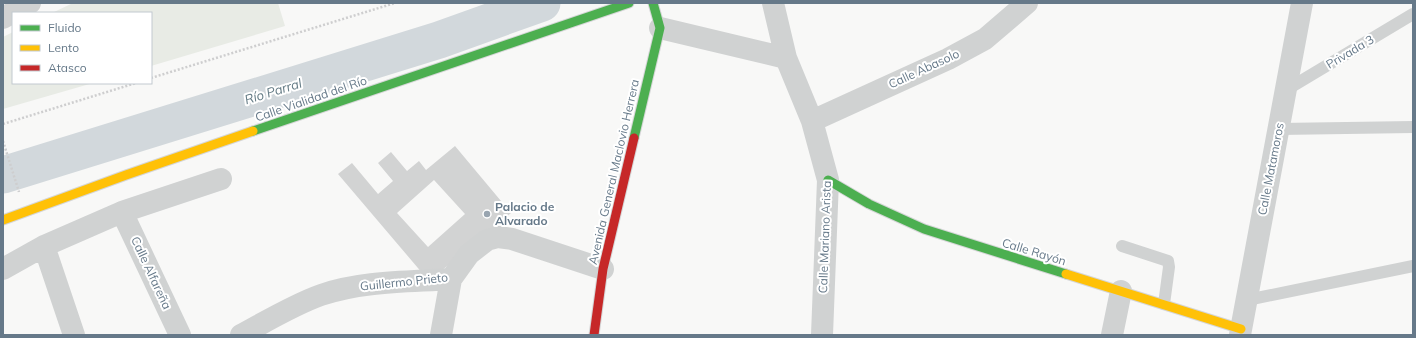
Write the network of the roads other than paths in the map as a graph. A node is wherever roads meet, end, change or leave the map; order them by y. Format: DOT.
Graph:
graph roads {
  1 [pos="30,3"];
  2 [pos="629,3"];
  3 [pos="653,3"];
  4 [pos="773,3"];
  5 [pos="1027,3"];
  6 [pos="1302,3"];
  7 [pos="14,12"];
  8 [pos="12,13"];
  9 [pos="1413,14"];
  10 [pos="3,18"];
  11 [pos="658,22"];
  12 [pos="786,58"];
  13 [pos="1286,90"];
  14 [pos="812,121"];
  15 [pos="1413,127"];
  16 [pos="1279,129"];
  17 [pos="221,179"];
  18 [pos="828,180"];
  19 [pos="122,212"];
  20 [pos="3,220"];
  21 [pos="44,246"];
  22 [pos="1122,246"];
  23 [pos="1413,266"];
  24 [pos="3,269"];
  25 [pos="603,269"];
  26 [pos="451,279"];
  27 [pos="1121,291"];
  28 [pos="1247,300"];
  29 [pos="1164,304"];
  30 [pos="1240,332"];
  31 [pos="74,335"];
  32 [pos="180,335"];
  33 [pos="241,335"];
  34 [pos="441,335"];
  35 [pos="594,335"];
  36 [pos="822,335"];
  37 [pos="1112,335"];
  1 -- 7 [label="street"];
  2 -- 20 [label="street, Calle Vialidad del Río"];
  3 -- 11 [label="street"];
  4 -- 12 [label="street, Calle Mariano Arista"];
  5 -- 14 [label="street, Calle Abasolo"];
  6 -- 13 [label="street, Calle Matamoros"];
  8 -- 10 [label="street"];
  9 -- 13 [label="lane, Privada 3"];
  11 -- 12 [label="street"];
  11 -- 25 [label="street, Avenida General Maclovio Herrera"];
  12 -- 14 [label="street, Calle Mariano Arista"];
  13 -- 16 [label="street, Calle Matamoros"];
  14 -- 18 [label="street, Calle Mariano Arista"];
  15 -- 16 [label="lane"];
  16 -- 28 [label="street, Calle Matamoros"];
  17 -- 19 [label="street"];
  18 -- 27 [label="street, Calle Rayón"];
  18 -- 36 [label="street, Calle Mariano Arista"];
  19 -- 21 [label="street"];
  19 -- 32 [label="street, Calle Alfareña"];
  21 -- 24 [label="street"];
  21 -- 31 [label="street"];
  22 -- 29 [label="lane"];
  23 -- 28 [label="lane"];
  25 -- 26 [label="street, Guillermo Prieto"];
  25 -- 35 [label="street, Avenida General Maclovio Herrera"];
  26 -- 33 [label="street, Guillermo Prieto"];
  26 -- 34 [label="street"];
  27 -- 29 [label="street, Calle Rayón"];
  27 -- 37 [label="street"];
  28 -- 30 [label="street, Calle Matamoros"];
  29 -- 30 [label="street, Calle Rayón"];
}
